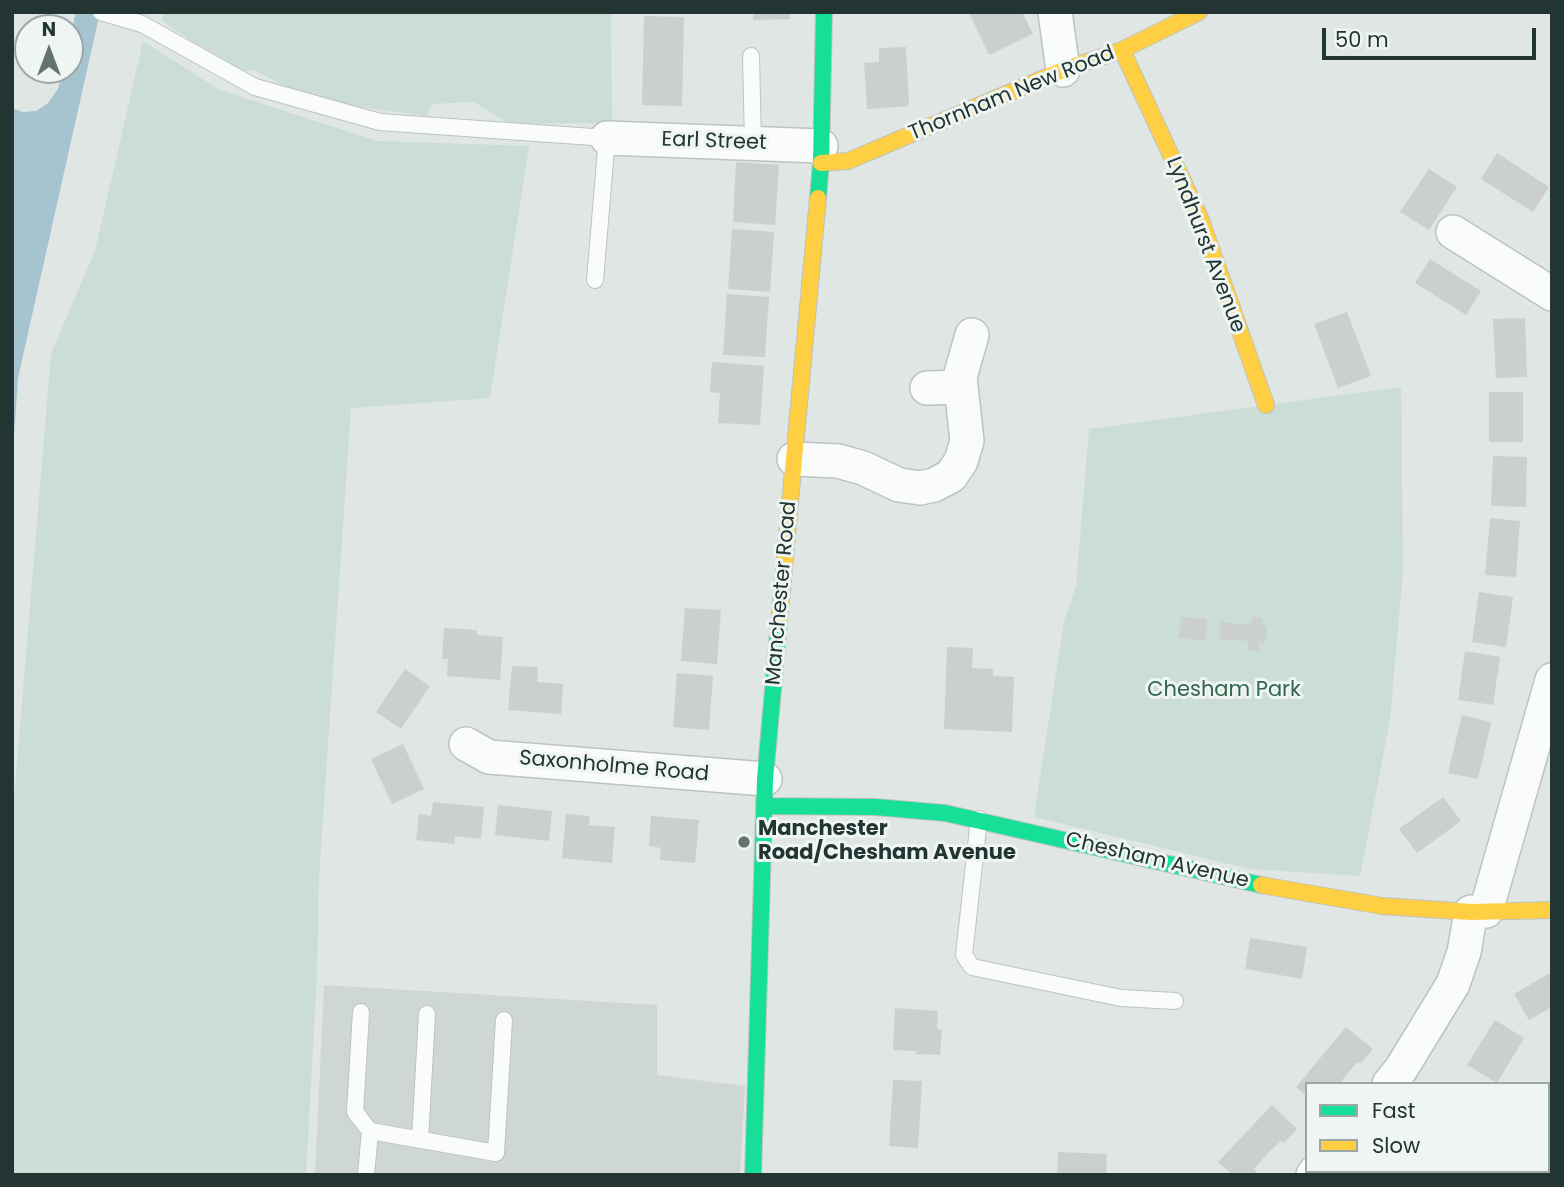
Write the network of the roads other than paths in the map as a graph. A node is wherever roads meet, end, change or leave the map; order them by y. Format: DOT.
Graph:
graph roads {
  1 [pos="101,12"];
  2 [pos="824,12"];
  3 [pos="1055,12"];
  4 [pos="1199,12"];
  5 [pos="1122,50"];
  6 [pos="751,56"];
  7 [pos="1063,70"];
  8 [pos="607,138"];
  9 [pos="753,144"];
  10 [pos="821,155"];
  11 [pos="1453,232"];
  12 [pos="595,280"];
  13 [pos="1552,294"];
  14 [pos="972,335"];
  15 [pos="960,387"];
  16 [pos="927,388"];
  17 [pos="1266,405"];
  18 [pos="794,459"];
  19 [pos="1552,680"];
  20 [pos="466,744"];
  21 [pos="764,793"];
  22 [pos="979,819"];
  23 [pos="1552,910"];
  24 [pos="1479,912"];
  25 [pos="1175,1001"];
  26 [pos="361,1012"];
  27 [pos="427,1014"];
  28 [pos="504,1020"];
  29 [pos="1391,1082"];
  30 [pos="370,1131"];
  31 [pos="420,1140"];
  32 [pos="366,1175"];
  33 [pos="753,1175"];
  1 -- 8 [label="lane"];
  2 -- 10 [label="street, Manchester Road"];
  3 -- 7 [label="street"];
  4 -- 5 [label="street, Thornham New Road"];
  5 -- 7 [label="street, Thornham New Road"];
  5 -- 17 [label="street, Lyndhurst Avenue"];
  6 -- 9 [label="lane"];
  7 -- 10 [label="street, Thornham New Road"];
  8 -- 9 [label="street, Earl Street"];
  8 -- 12 [label="lane"];
  9 -- 10 [label="street, Earl Street"];
  10 -- 18 [label="street, Manchester Road"];
  11 -- 13 [label="street"];
  14 -- 15 [label="street"];
  15 -- 16 [label="street"];
  15 -- 18 [label="street"];
  18 -- 21 [label="street, Manchester Road"];
  19 -- 24 [label="street"];
  20 -- 21 [label="street, Saxonholme Road"];
  21 -- 22 [label="street, Chesham Avenue"];
  21 -- 33 [label="street, Manchester Road"];
  22 -- 24 [label="street, Chesham Avenue"];
  22 -- 25 [label="lane"];
  23 -- 24 [label="street, Chesham Avenue"];
  24 -- 29 [label="street"];
  26 -- 30 [label="lane"];
  27 -- 31 [label="lane"];
  28 -- 31 [label="lane"];
  30 -- 31 [label="lane"];
  30 -- 32 [label="lane"];
}
